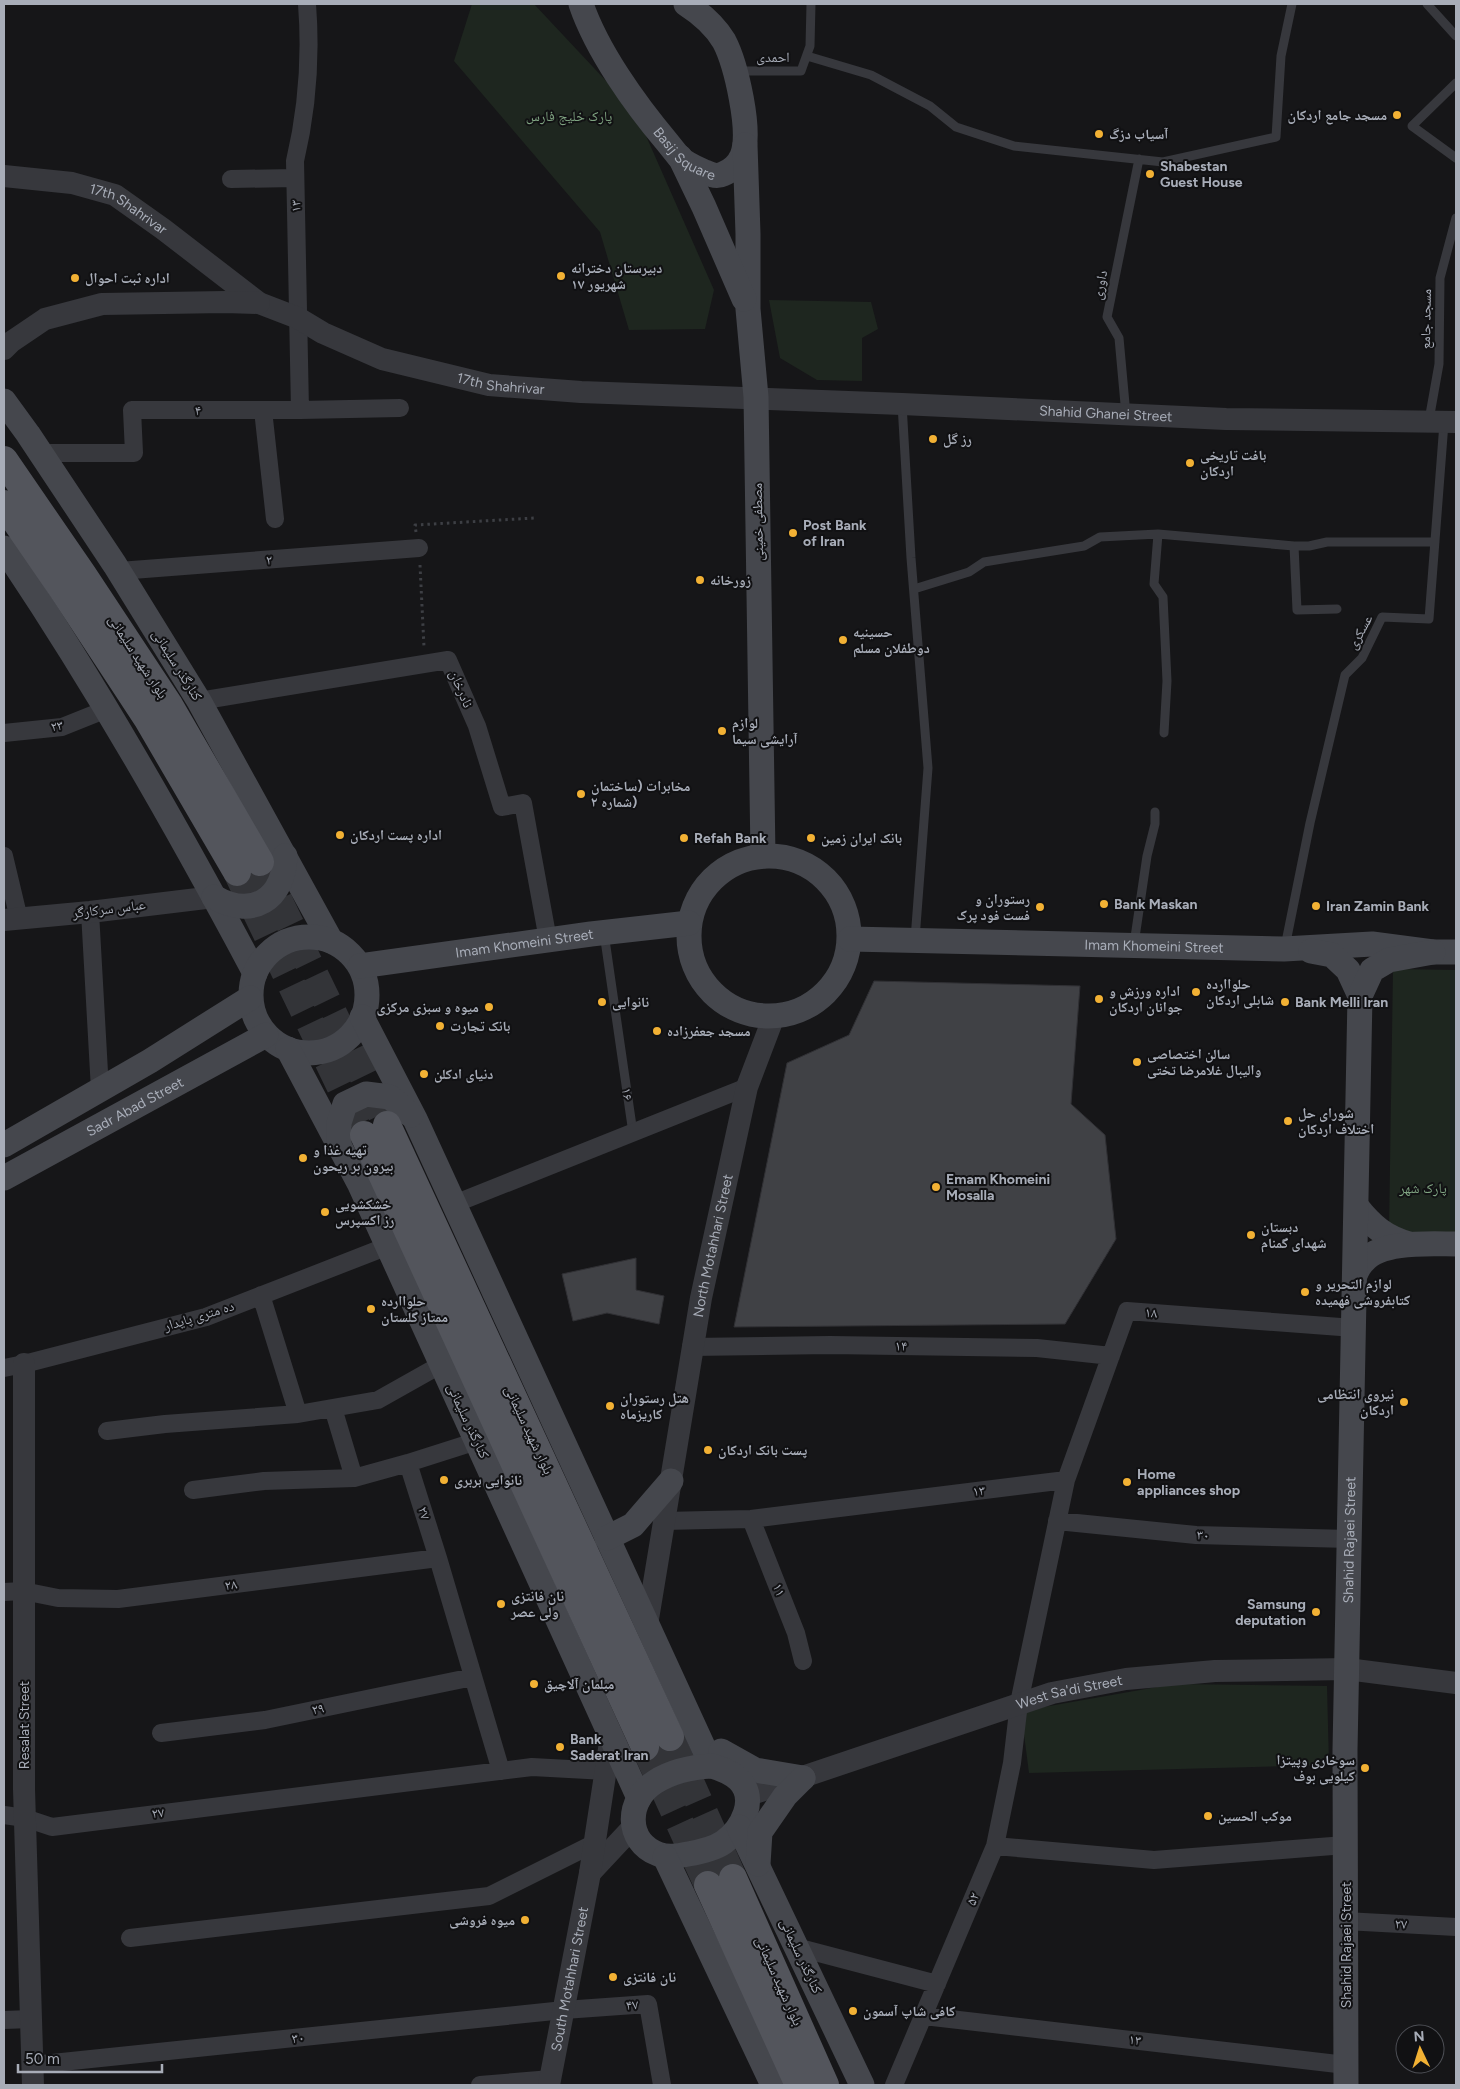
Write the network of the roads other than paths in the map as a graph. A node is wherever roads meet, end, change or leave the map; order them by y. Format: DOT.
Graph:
graph roads {
  1 [pos="307,4"];
  2 [pos="567,4"];
  3 [pos="686,4"];
  4 [pos="811,4"];
  5 [pos="1292,4"];
  6 [pos="1427,4"];
  7 [pos="584,12"];
  8 [pos="1456,36"];
  9 [pos="806,56"];
  10 [pos="735,71"];
  11 [pos="1456,83"];
  12 [pos="745,145"];
  13 [pos="680,158"];
  14 [pos="1456,158"];
  15 [pos="1138,159"];
  16 [pos="4,176"];
  17 [pos="295,178"];
  18 [pos="231,179"];
  19 [pos="1456,218"];
  20 [pos="259,303"];
  21 [pos="748,309"];
  22 [pos="298,318"];
  23 [pos="4,349"];
  24 [pos="756,398"];
  25 [pos="4,401"];
  26 [pos="902,404"];
  27 [pos="400,408"];
  28 [pos="263,410"];
  29 [pos="300,410"];
  30 [pos="1126,414"];
  31 [pos="1443,423"];
  32 [pos="41,453"];
  33 [pos="4,460"];
  34 [pos="4,504"];
  35 [pos="275,519"];
  36 [pos="1158,534"];
  37 [pos="1435,542"];
  38 [pos="1294,546"];
  39 [pos="4,548"];
  40 [pos="419,548"];
  41 [pos="119,571"];
  42 [pos="914,589"];
  43 [pos="1337,609"];
  44 [pos="199,701"];
  45 [pos="107,709"];
  46 [pos="4,733"];
  47 [pos="1164,733"];
  48 [pos="1155,812"];
  49 [pos="4,856"];
  50 [pos="763,856"];
  51 [pos="260,864"];
  52 [pos="214,897"];
  53 [pos="90,912"];
  54 [pos="11,919"];
  55 [pos="689,923"];
  56 [pos="604,933"];
  57 [pos="850,939"];
  58 [pos="548,940"];
  59 [pos="331,941"];
  60 [pos="914,941"];
  61 [pos="1133,946"];
  62 [pos="1292,949"];
  63 [pos="1445,952"];
  64 [pos="360,966"];
  65 [pos="255,973"];
  66 [pos="1360,996"];
  67 [pos="250,998"];
  68 [pos="774,1016"];
  69 [pos="362,1017"];
  70 [pos="266,1034"];
  71 [pos="288,1049"];
  72 [pos="747,1087"];
  73 [pos="100,1090"];
  74 [pos="415,1119"];
  75 [pos="633,1133"];
  76 [pos="339,1144"];
  77 [pos="4,1145"];
  78 [pos="4,1178"];
  79 [pos="454,1204"];
  80 [pos="1357,1207"];
  81 [pos="1408,1244"];
  82 [pos="1456,1244"];
  83 [pos="388,1246"];
  84 [pos="1355,1276"];
  85 [pos="261,1295"];
  86 [pos="1354,1328"];
  87 [pos="692,1347"];
  88 [pos="1111,1356"];
  89 [pos="442,1364"];
  90 [pos="14,1366"];
  91 [pos="334,1408"];
  92 [pos="298,1414"];
  93 [pos="107,1431"];
  94 [pos="477,1441"];
  95 [pos="408,1463"];
  96 [pos="354,1478"];
  97 [pos="1066,1480"];
  98 [pos="671,1481"];
  99 [pos="193,1490"];
  100 [pos="751,1519"];
  101 [pos="664,1521"];
  102 [pos="1057,1522"];
  103 [pos="608,1538"];
  104 [pos="1350,1539"];
  105 [pos="438,1558"];
  106 [pos="14,1592"];
  107 [pos="647,1625"];
  108 [pos="803,1661"];
  109 [pos="1347,1669"];
  110 [pos="473,1677"];
  111 [pos="1456,1683"];
  112 [pos="1019,1703"];
  113 [pos="161,1733"];
  114 [pos="612,1736"];
  115 [pos="670,1736"];
  116 [pos="698,1736"];
  117 [pos="645,1747"];
  118 [pos="712,1766"];
  119 [pos="500,1771"];
  120 [pos="606,1771"];
  121 [pos="803,1778"];
  122 [pos="746,1796"];
  123 [pos="639,1798"];
  124 [pos="14,1816"];
  125 [pos="633,1827"];
  126 [pos="740,1828"];
  127 [pos="595,1843"];
  128 [pos="1345,1845"];
  129 [pos="995,1846"];
  130 [pos="665,1857"];
  131 [pos="758,1867"];
  132 [pos="590,1873"];
  133 [pos="1346,1921"];
  134 [pos="1456,1927"];
  135 [pos="130,1938"];
  136 [pos="796,1947"];
  137 [pos="937,1984"];
  138 [pos="564,2010"];
  139 [pos="924,2016"];
  140 [pos="31,2018"];
  141 [pos="4,2020"];
  142 [pos="33,2075"];
  143 [pos="1346,2075"];
  144 [pos="550,2082"];
  145 [pos="480,2085"];
  146 [pos="662,2085"];
  147 [pos="773,2085"];
  148 [pos="799,2085"];
  149 [pos="825,2085"];
  150 [pos="862,2085"];
  151 [pos="894,2085"];
  1 -- 17 [label="street, ۱۳"];
  2 -- 7 [label="main road, Basij Square"];
  3 -- 10 [label="main road"];
  4 -- 9 [label="lane, احمدی"];
  5 -- 15 [label="lane"];
  6 -- 8 [label="lane"];
  7 -- 13 [label="main road, Basij Square"];
  9 -- 10 [label="lane, احمدی"];
  9 -- 15 [label="lane"];
  10 -- 12 [label="main road"];
  11 -- 14 [label="lane"];
  12 -- 13 [label="main road, Basij Square"];
  12 -- 21 [label="main road, مصطفی خمینی"];
  13 -- 21 [label="main road, مصطفی خمینی"];
  15 -- 30 [label="lane, داوری"];
  16 -- 20 [label="street, 17th Shahrivar"];
  17 -- 18 [label="street"];
  17 -- 22 [label="street, ۱۳"];
  19 -- 31 [label="lane, مسجد جامع"];
  20 -- 22 [label="street, 17th Shahrivar"];
  20 -- 23 [label="street, 17th Shahrivar"];
  21 -- 24 [label="main road, مصطفی خمینی"];
  22 -- 24 [label="street, 17th Shahrivar"];
  22 -- 29 [label="street, ۱۳"];
  24 -- 26 [label="street, Shahid Ghanei Street"];
  24 -- 50 [label="main road, مصطفی خمینی"];
  25 -- 32 [label="main road, کنارگذر سلیمانی"];
  26 -- 30 [label="street, Shahid Ghanei Street"];
  26 -- 42 [label="lane"];
  27 -- 29 [label="street, ۴"];
  28 -- 29 [label="street, ۴"];
  28 -- 32 [label="street, ۴"];
  28 -- 35 [label="street"];
  30 -- 31 [label="street, Shahid Ghanei Street"];
  31 -- 37 [label="lane, عسکری"];
  32 -- 41 [label="main road, کنارگذر سلیمانی"];
  33 -- 51 [label="main road, بلوار شهید سلیمانی"];
  34 -- 51 [label="main road, بلوار شهید سلیمانی"];
  36 -- 38 [label="lane"];
  36 -- 42 [label="lane"];
  36 -- 47 [label="lane"];
  37 -- 38 [label="lane"];
  37 -- 62 [label="lane, عسکری"];
  38 -- 43 [label="lane"];
  39 -- 45 [label="main road"];
  40 -- 41 [label="street, ۲"];
  41 -- 44 [label="main road, کنارگذر سلیمانی"];
  42 -- 60 [label="lane"];
  44 -- 51 [label="main road, کنارگذر سلیمانی"];
  44 -- 58 [label="street, نادرخان"];
  45 -- 46 [label="street, ۲۳"];
  45 -- 52 [label="main road"];
  48 -- 61 [label="lane"];
  49 -- 54 [label="street"];
  50 -- 55 [label="main road"];
  50 -- 57 [label="main road"];
  51 -- 52 [label="main road"];
  51 -- 59 [label="main road, کنارگذر سلیمانی"];
  52 -- 53 [label="street, عباس سرکارگر"];
  52 -- 65 [label="main road"];
  53 -- 54 [label="street, عباس سرکارگر"];
  53 -- 73 [label="street"];
  55 -- 56 [label="main road, Imam Khomeini Street"];
  55 -- 68 [label="main road"];
  56 -- 58 [label="main road, Imam Khomeini Street"];
  56 -- 75 [label="lane, ۱۶"];
  57 -- 60 [label="main road, Imam Khomeini Street"];
  57 -- 68 [label="main road"];
  58 -- 64 [label="main road, Imam Khomeini Street"];
  59 -- 64 [label="main road"];
  59 -- 65 [label="main road"];
  60 -- 61 [label="main road, Imam Khomeini Street"];
  61 -- 62 [label="main road, Imam Khomeini Street"];
  62 -- 63 [label="main road, Imam Khomeini Street"];
  62 -- 66 [label="main road"];
  63 -- 66 [label="main road"];
  64 -- 69 [label="main road"];
  65 -- 67 [label="main road"];
  66 -- 80 [label="main road, Shahid Rajaei Street"];
  67 -- 70 [label="main road"];
  67 -- 73 [label="main road"];
  68 -- 72 [label="street, North Motahhari Street"];
  69 -- 71 [label="main road"];
  69 -- 74 [label="main road"];
  70 -- 71 [label="main road"];
  70 -- 78 [label="main road, Sadr Abad Street"];
  71 -- 76 [label="main road, کنارگذر سلیمانی"];
  72 -- 75 [label="street"];
  72 -- 87 [label="street, North Motahhari Street"];
  73 -- 77 [label="main road"];
  74 -- 76 [label="main road"];
  74 -- 79 [label="main road"];
  75 -- 79 [label="street"];
  76 -- 83 [label="main road, کنارگذر سلیمانی"];
  79 -- 103 [label="main road"];
  80 -- 81 [label="main road"];
  80 -- 84 [label="main road, Shahid Rajaei Street"];
  81 -- 82 [label="main road"];
  81 -- 84 [label="main road"];
  83 -- 85 [label="street, ده متری پایدار"];
  83 -- 89 [label="main road, کنارگذر سلیمانی"];
  84 -- 86 [label="main road, Shahid Rajaei Street"];
  85 -- 90 [label="street, ده متری پایدار"];
  85 -- 92 [label="street"];
  86 -- 88 [label="street, ۱۸"];
  86 -- 104 [label="main road, Shahid Rajaei Street"];
  87 -- 88 [label="street, ۱۴"];
  87 -- 98 [label="street, North Motahhari Street"];
  88 -- 97 [label="street, ۱۸"];
  89 -- 91 [label="street"];
  89 -- 94 [label="main road, کنارگذر سلیمانی"];
  90 -- 106 [label="street, Resalat Street"];
  91 -- 92 [label="street"];
  91 -- 96 [label="street"];
  92 -- 93 [label="street"];
  94 -- 95 [label="street"];
  94 -- 114 [label="main road, کنارگذر سلیمانی"];
  95 -- 96 [label="street"];
  95 -- 105 [label="street, ۲۷"];
  96 -- 99 [label="street"];
  97 -- 100 [label="street, ۱۳"];
  97 -- 102 [label="street"];
  98 -- 101 [label="street, North Motahhari Street"];
  98 -- 103 [label="main road"];
  100 -- 101 [label="street, ۱۳"];
  100 -- 108 [label="street, ۱۱"];
  101 -- 107 [label="street, North Motahhari Street"];
  102 -- 104 [label="street, ۳۰"];
  102 -- 112 [label="street"];
  103 -- 107 [label="main road"];
  104 -- 109 [label="main road, Shahid Rajaei Street"];
  105 -- 106 [label="street, ۲۸"];
  105 -- 110 [label="street, ۲۷"];
  106 -- 124 [label="street, Resalat Street"];
  107 -- 116 [label="main road"];
  109 -- 111 [label="street, West Sa'di Street"];
  109 -- 112 [label="street, West Sa'di Street"];
  109 -- 128 [label="main road, Shahid Rajaei Street"];
  110 -- 113 [label="street, ۲۹"];
  110 -- 119 [label="street, ۲۷"];
  112 -- 121 [label="street, West Sa'di Street"];
  112 -- 129 [label="street, ۵۲"];
  114 -- 120 [label="street, South Motahhari Street"];
  114 -- 123 [label="main road, کنارگذر سلیمانی"];
  115 -- 117 [label="main road, بلوار شهید سلیمانی"];
  116 -- 118 [label="main road"];
  116 -- 121 [label="main road"];
  118 -- 122 [label="main road"];
  118 -- 123 [label="main road"];
  119 -- 120 [label="street, ۲۷"];
  119 -- 124 [label="street, ۲۷"];
  120 -- 127 [label="street, South Motahhari Street"];
  121 -- 122 [label="street, West Sa'di Street"];
  121 -- 131 [label="main road"];
  122 -- 126 [label="main road"];
  123 -- 125 [label="main road"];
  124 -- 140 [label="street, Resalat Street"];
  125 -- 130 [label="main road"];
  125 -- 132 [label="street"];
  126 -- 130 [label="main road"];
  126 -- 131 [label="main road, کنارگذر سلیمانی"];
  127 -- 132 [label="street, South Motahhari Street"];
  127 -- 135 [label="street"];
  128 -- 129 [label="street"];
  128 -- 133 [label="main road, Shahid Rajaei Street"];
  129 -- 137 [label="street, ۵۲"];
  130 -- 147 [label="main road"];
  131 -- 136 [label="main road, کنارگذر سلیمانی"];
  132 -- 138 [label="street, South Motahhari Street"];
  133 -- 134 [label="street, ۲۷"];
  133 -- 143 [label="main road, Shahid Rajaei Street"];
  136 -- 137 [label="street"];
  136 -- 150 [label="main road, کنارگذر سلیمانی"];
  137 -- 139 [label="street, ۵۲"];
  138 -- 142 [label="street, ۳۰"];
  138 -- 144 [label="street, South Motahhari Street"];
  138 -- 146 [label="street, ۴۷"];
  139 -- 143 [label="street, ۱۳"];
  139 -- 151 [label="street, ۵۲"];
  140 -- 141 [label="street"];
  140 -- 142 [label="street, Resalat Street"];
  144 -- 145 [label="street"];
  148 -- 149 [label="main road, بلوار شهید سلیمانی"];
}
